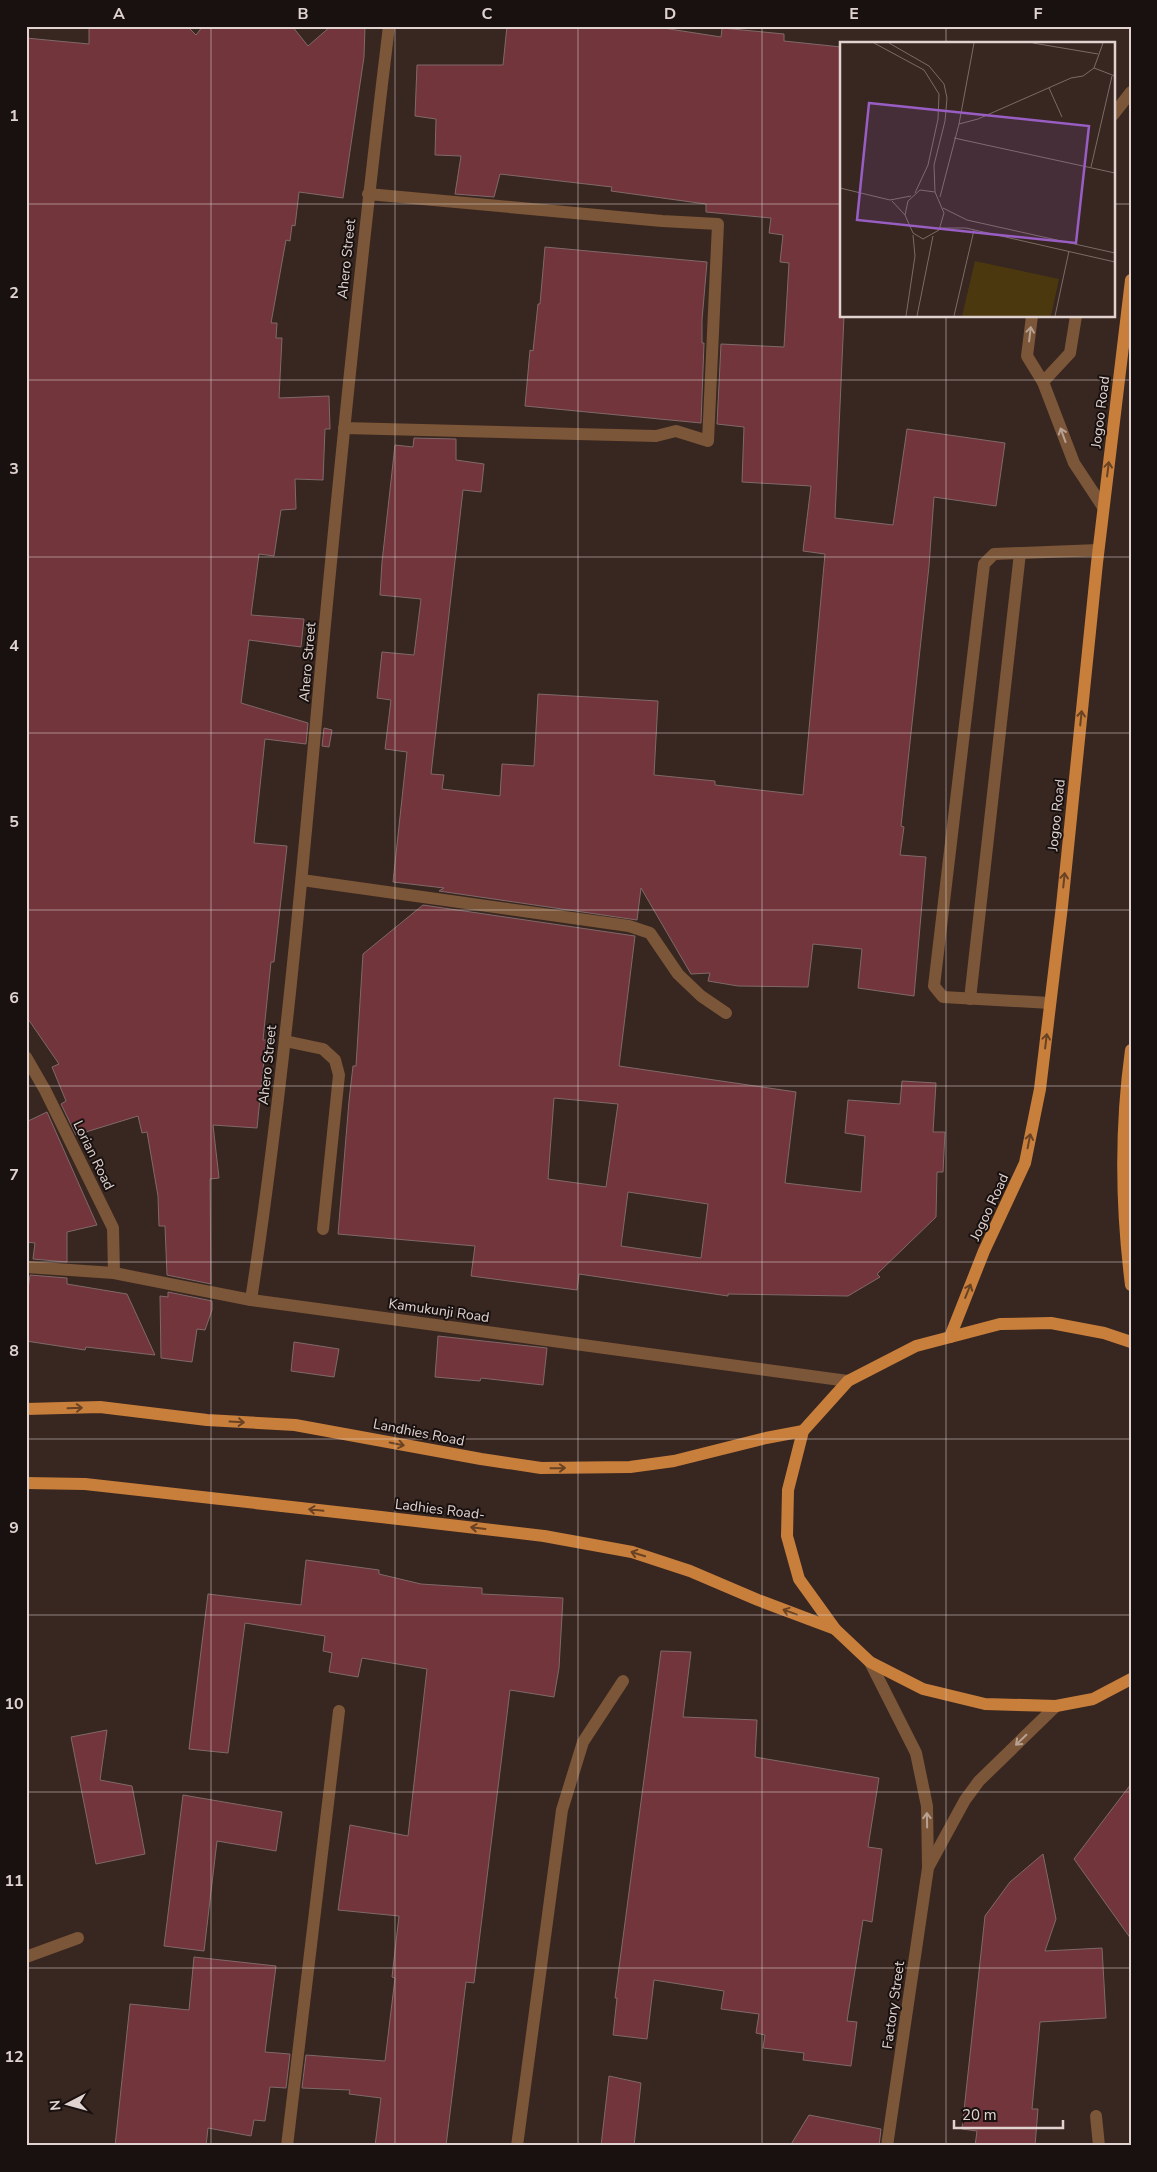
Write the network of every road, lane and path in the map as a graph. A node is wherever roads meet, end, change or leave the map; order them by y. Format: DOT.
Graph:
graph roads {
  1 [pos="389,26"];
  2 [pos="1131,92"];
  3 [pos="1114,114"];
  4 [pos="368,194"];
  5 [pos="1131,280"];
  6 [pos="1032,318"];
  7 [pos="1076,318"];
  8 [pos="1043,382"];
  9 [pos="344,428"];
  10 [pos="1103,507"];
  11 [pos="1098,550"];
  12 [pos="1020,553"];
  13 [pos="302,880"];
  14 [pos="970,999"];
  15 [pos="1050,1003"];
  16 [pos="726,1014"];
  17 [pos="285,1041"];
  18 [pos="1131,1050"];
  19 [pos="26,1057"];
  20 [pos="323,1229"];
  21 [pos="26,1267"];
  22 [pos="114,1273"];
  23 [pos="1131,1285"];
  24 [pos="251,1300"];
  25 [pos="950,1337"];
  26 [pos="1131,1342"];
  27 [pos="848,1381"];
  28 [pos="26,1409"];
  29 [pos="803,1431"];
  30 [pos="26,1483"];
  31 [pos="835,1629"];
  32 [pos="870,1662"];
  33 [pos="1131,1679"];
  34 [pos="623,1681"];
  35 [pos="1056,1706"];
  36 [pos="339,1711"];
  37 [pos="928,1868"];
  38 [pos="78,1938"];
  39 [pos="26,1957"];
  40 [pos="1096,2116"];
  41 [pos="287,2146"];
  42 [pos="517,2146"];
  43 [pos="887,2146"];
  44 [pos="1099,2146"];
  1 -- 4 [label="street, Ahero Street"];
  2 -- 3 [label="street"];
  4 -- 9 [label="street, Ahero Street"];
  4 -- 9 [label="street"];
  10 -- 5 [label="main road, Jogoo Road, one-way"];
  8 -- 6 [label="street, one-way"];
  7 -- 8 [label="street"];
  10 -- 8 [label="street, one-way"];
  9 -- 13 [label="street, Ahero Street"];
  10 -- 11 [label="main road, Jogoo Road"];
  11 -- 12 [label="street"];
  15 -- 11 [label="main road, Jogoo Road, one-way"];
  12 -- 14 [label="street"];
  12 -- 14 [label="street"];
  13 -- 16 [label="street"];
  13 -- 17 [label="street, Ahero Street"];
  14 -- 15 [label="street"];
  25 -- 15 [label="main road, Jogoo Road, one-way"];
  17 -- 20 [label="street"];
  17 -- 24 [label="street, Ahero Street"];
  18 -- 23 [label="main road"];
  19 -- 22 [label="street, Lorian Road"];
  21 -- 22 [label="street, Kamukunji Road"];
  22 -- 24 [label="street, Kamukunji Road"];
  24 -- 27 [label="street, Kamukunji Road"];
  25 -- 26 [label="main road"];
  25 -- 27 [label="main road"];
  27 -- 29 [label="main road"];
  28 -- 29 [label="main road, Landhies Road, one-way"];
  29 -- 31 [label="main road"];
  31 -- 30 [label="main road, Ladhies Road-, one-way"];
  31 -- 32 [label="main road"];
  32 -- 35 [label="main road"];
  37 -- 32 [label="street, Factory Street, one-way"];
  33 -- 35 [label="main road"];
  34 -- 42 [label="street"];
  35 -- 37 [label="street, Factory Street, one-way"];
  36 -- 41 [label="street"];
  37 -- 43 [label="street, Factory Street"];
  38 -- 39 [label="street"];
  40 -- 44 [label="street"];
}
